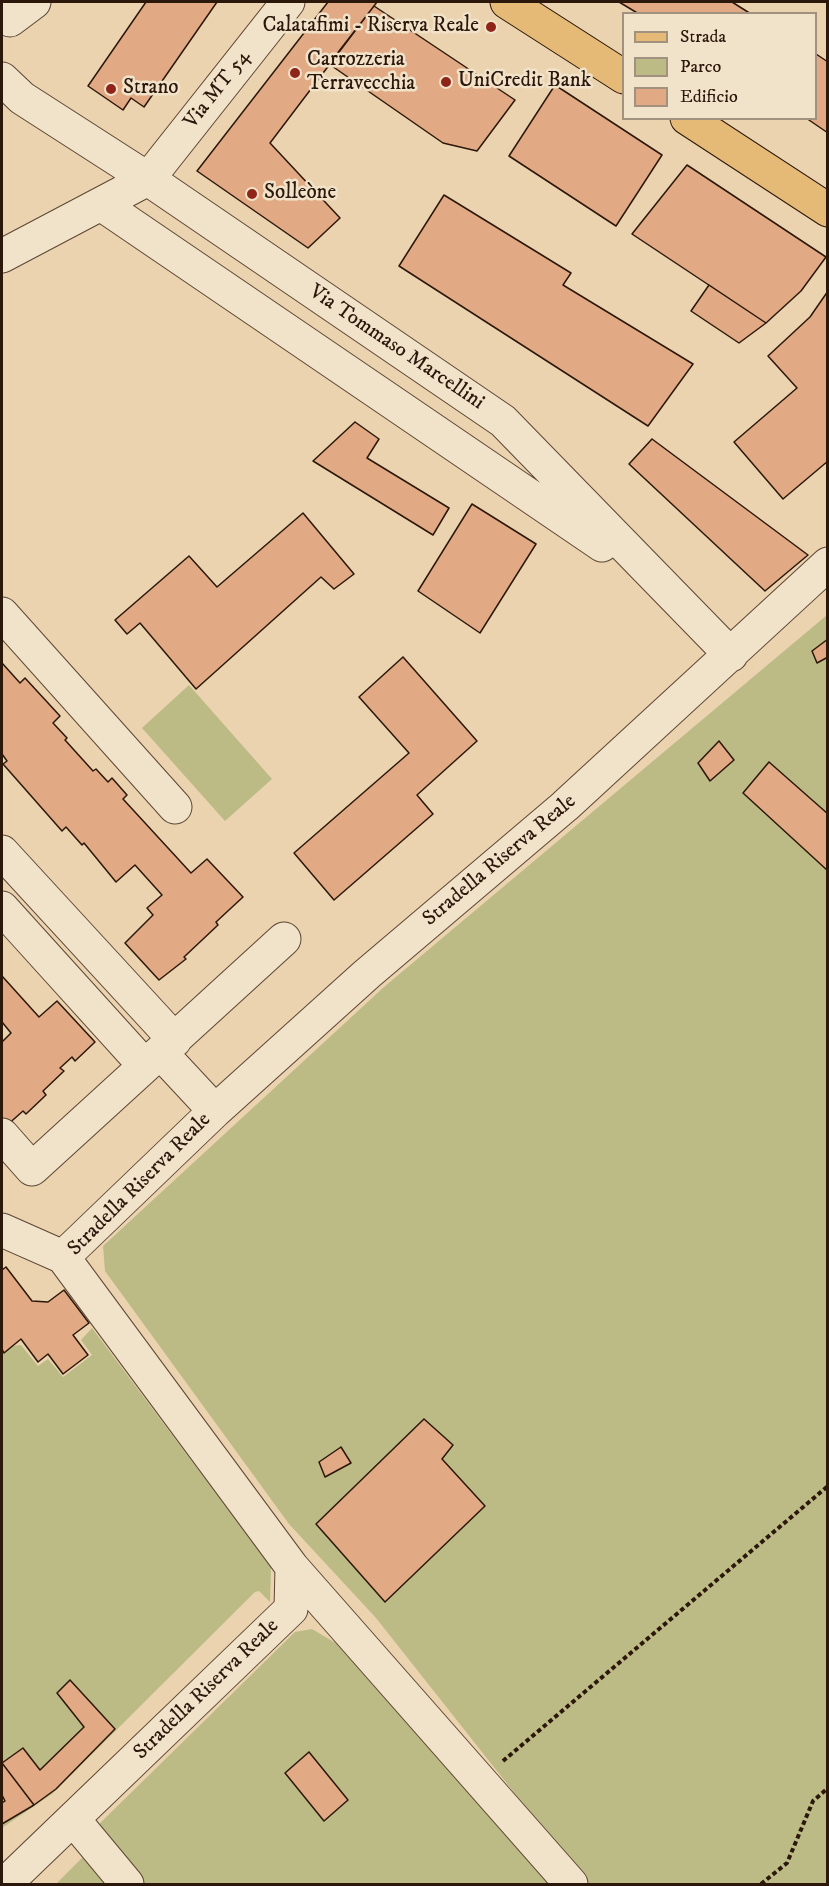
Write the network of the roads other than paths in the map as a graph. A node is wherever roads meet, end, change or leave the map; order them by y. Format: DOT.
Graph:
graph roads {
  1 [pos="34,2"];
  2 [pos="288,2"];
  3 [pos="507,2"];
  4 [pos="2,15"];
  5 [pos="622,76"];
  6 [pos="2,80"];
  7 [pos="690,120"];
  8 [pos="148,179"];
  9 [pos="101,204"];
  10 [pos="828,210"];
  11 [pos="2,256"];
  12 [pos="828,564"];
  13 [pos="658,583"];
  14 [pos="2,614"];
  15 [pos="731,655"];
  16 [pos="175,807"];
  17 [pos="2,852"];
  18 [pos="2,908"];
  19 [pos="284,939"];
  20 [pos="160,1053"];
  21 [pos="215,1111"];
  22 [pos="2,1135"];
  23 [pos="2,1230"];
  24 [pos="63,1257"];
  25 [pos="292,1567"];
  26 [pos="73,1819"];
  27 [pos="5,1884"];
  28 [pos="127,1884"];
  29 [pos="571,1884"];
  1 -- 4 [label="street"];
  2 -- 8 [label="street, Via MT 54"];
  3 -- 5 [label="main road"];
  6 -- 8 [label="street, Via Tommaso Marcellini"];
  7 -- 10 [label="main road"];
  8 -- 9 [label="street"];
  8 -- 13 [label="street, Via Tommaso Marcellini"];
  9 -- 11 [label="street"];
  9 -- 13 [label="street, Via Tommaso Marcellini"];
  12 -- 15 [label="street, Stradella Riserva Reale"];
  13 -- 15 [label="street, Via Tommaso Marcellini"];
  14 -- 16 [label="street"];
  15 -- 21 [label="street, Stradella Riserva Reale"];
  17 -- 20 [label="street"];
  18 -- 20 [label="street"];
  19 -- 20 [label="street"];
  20 -- 21 [label="street"];
  20 -- 22 [label="street"];
  21 -- 24 [label="street, Stradella Riserva Reale"];
  23 -- 24 [label="street"];
  24 -- 25 [label="street, Stradella Riserva Reale"];
  25 -- 26 [label="street, Stradella Riserva Reale"];
  25 -- 29 [label="street"];
  26 -- 27 [label="street, Stradella Riserva Reale"];
  26 -- 28 [label="street"];
}
